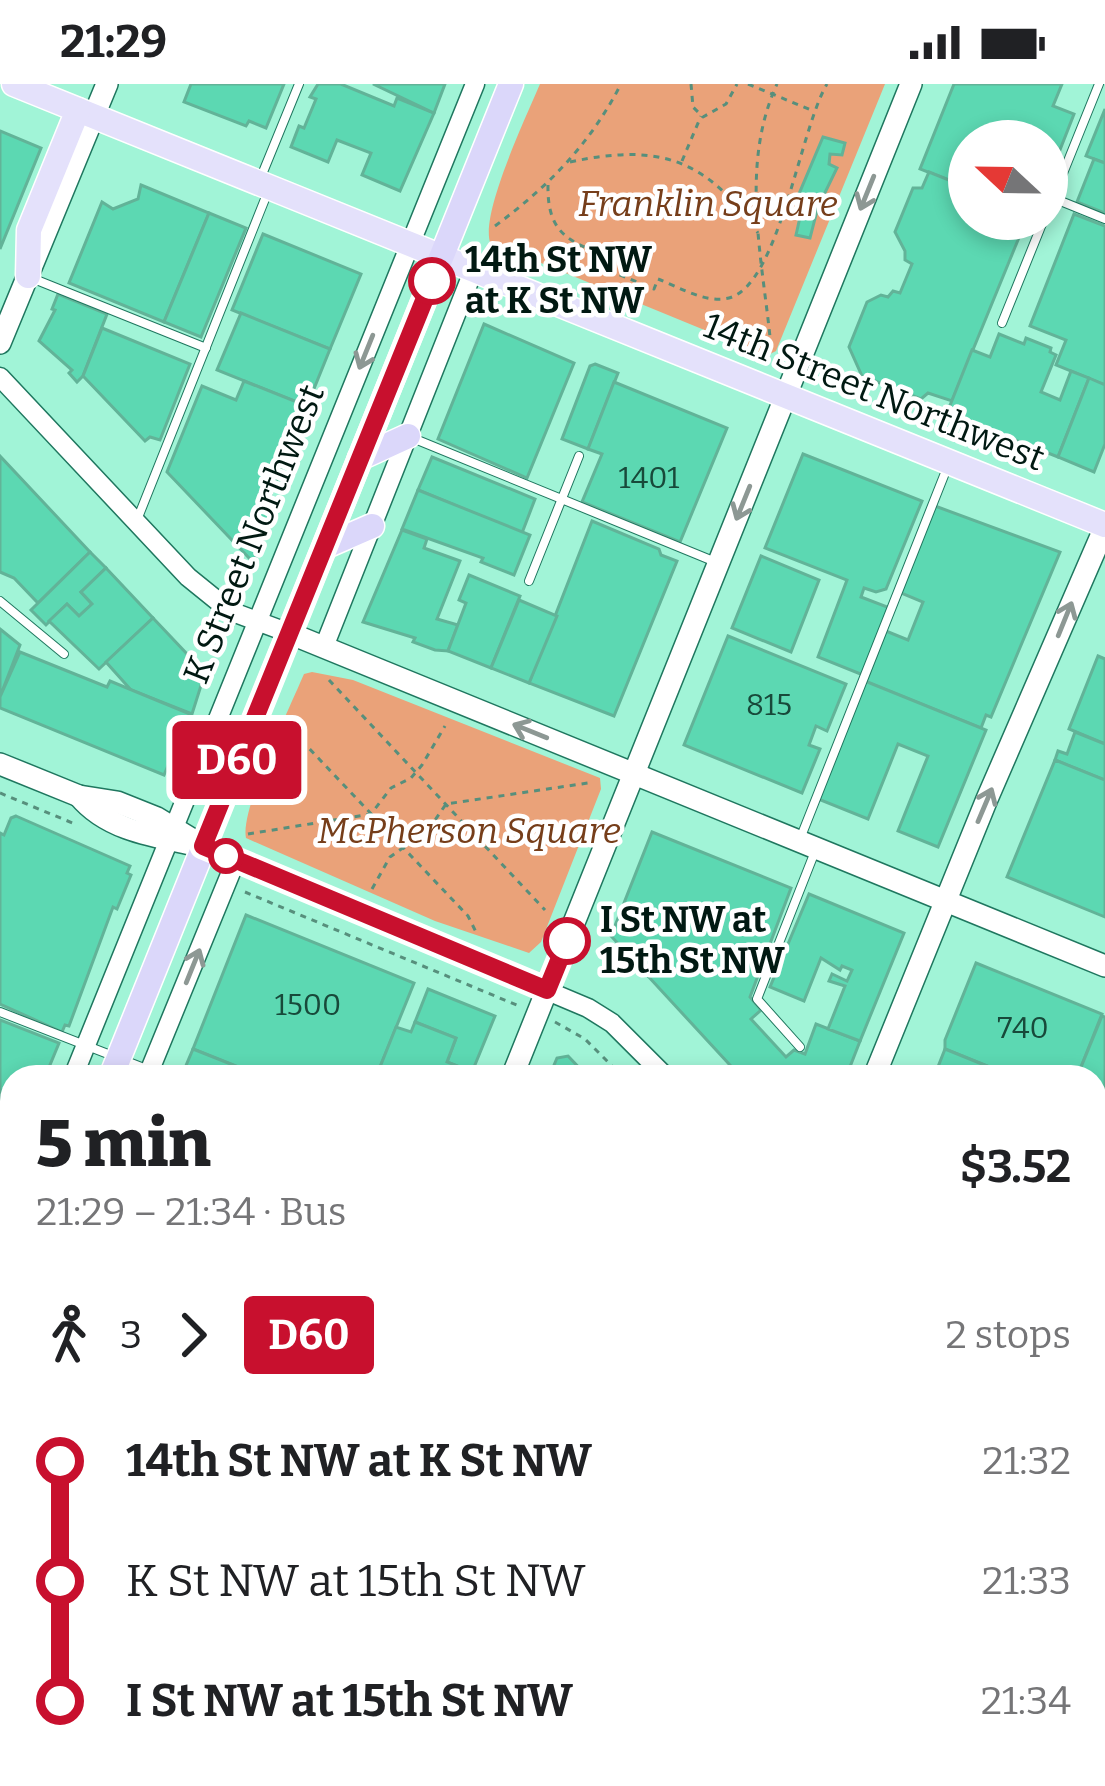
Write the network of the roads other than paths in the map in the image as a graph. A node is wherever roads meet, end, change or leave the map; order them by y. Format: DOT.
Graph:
graph roads {
  1 [pos="14,84"];
  2 [pos="107,84"];
  3 [pos="299,84"];
  4 [pos="475,84"];
  5 [pos="512,84"];
  6 [pos="911,84"];
  7 [pos="1099,84"];
  8 [pos="86,113"];
  9 [pos="1068,161"];
  10 [pos="265,184"];
  11 [pos="1068,204"];
  12 [pos="1105,219"];
  13 [pos="1036,240"];
  14 [pos="410,244"];
  15 [pos="442,256"];
  16 [pos="475,269"];
  17 [pos="28,276"];
  18 [pos="1002,323"];
  19 [pos="0,343"];
  20 [pos="206,348"];
  21 [pos="0,377"];
  22 [pos="786,394"];
  23 [pos="408,436"];
  24 [pos="579,455"];
  25 [pos="361,458"];
  26 [pos="950,460"];
  27 [pos="562,499"];
  28 [pos="136,520"];
  29 [pos="372,526"];
  30 [pos="1105,526"];
  31 [pos="326,545"];
  32 [pos="718,563"];
  33 [pos="529,581"];
  34 [pos="0,601"];
  35 [pos="257,622"];
  36 [pos="289,634"];
  37 [pos="324,646"];
  38 [pos="64,653"];
  39 [pos="0,764"];
  40 [pos="634,774"];
  41 [pos="171,834"];
  42 [pos="808,844"];
  43 [pos="203,846"];
  44 [pos="236,860"];
  45 [pos="946,901"];
  46 [pos="1105,966"];
  47 [pos="547,990"];
  48 [pos="0,1012"];
  49 [pos="86,1047"];
  50 [pos="800,1047"];
  51 [pos="78,1065"];
  52 [pos="111,1065"];
  53 [pos="116,1065"];
  54 [pos="159,1065"];
  55 [pos="517,1065"];
  56 [pos="654,1065"];
  57 [pos="879,1065"];
  1 -- 8 [label="main road, 14th Street Northwest"];
  2 -- 8 [label="main road"];
  3 -- 10 [label="lane"];
  4 -- 14 [label="street, K Street Northwest"];
  5 -- 15 [label="highway, K Street Northwest"];
  6 -- 22 [label="main road, one-way"];
  7 -- 9 [label="lane"];
  8 -- 10 [label="main road, 14th Street Northwest"];
  8 -- 17 [label="main road"];
  10 -- 14 [label="main road, 14th Street Northwest"];
  10 -- 20 [label="lane"];
  11 -- 12 [label="lane"];
  13 -- 18 [label="lane"];
  14 -- 15 [label="main road, 14th Street Northwest"];
  14 -- 35 [label="street, K Street Northwest, one-way"];
  15 -- 16 [label="main road, 14th Street Northwest"];
  15 -- 25 [label="highway, K Street Northwest"];
  16 -- 22 [label="main road, 14th Street Northwest"];
  16 -- 23 [label="street"];
  17 -- 19 [label="main road"];
  17 -- 20 [label="lane"];
  20 -- 28 [label="lane"];
  21 -- 28 [label="street"];
  22 -- 26 [label="main road, 14th Street Northwest"];
  22 -- 32 [label="main road, one-way"];
  23 -- 25 [label="highway"];
  23 -- 27 [label="lane"];
  23 -- 29 [label="street"];
  24 -- 27 [label="lane"];
  25 -- 31 [label="highway, K Street Northwest"];
  26 -- 30 [label="main road, 14th Street Northwest"];
  26 -- 42 [label="lane"];
  27 -- 32 [label="lane"];
  27 -- 33 [label="lane"];
  28 -- 35 [label="street"];
  29 -- 31 [label="highway"];
  29 -- 37 [label="street"];
  45 -- 30 [label="main road, one-way"];
  31 -- 36 [label="highway, K Street Northwest"];
  32 -- 40 [label="main road"];
  34 -- 38 [label="lane"];
  35 -- 36 [label="street"];
  35 -- 41 [label="street, K Street Northwest"];
  36 -- 37 [label="main road"];
  36 -- 43 [label="highway, K Street Northwest"];
  40 -- 37 [label="main road, one-way"];
  39 -- 41 [label="main road"];
  40 -- 42 [label="main road"];
  40 -- 47 [label="main road"];
  41 -- 43 [label="main road"];
  41 -- 49 [label="street, K Street Northwest"];
  42 -- 45 [label="main road"];
  42 -- 50 [label="lane"];
  43 -- 44 [label="street"];
  43 -- 53 [label="highway, K Street Northwest"];
  44 -- 47 [label="street"];
  54 -- 44 [label="street, one-way"];
  45 -- 46 [label="main road"];
  45 -- 57 [label="main road"];
  47 -- 55 [label="main road"];
  47 -- 56 [label="street"];
  48 -- 49 [label="lane"];
  49 -- 51 [label="street, K Street Northwest"];
  49 -- 52 [label="lane"];
}
